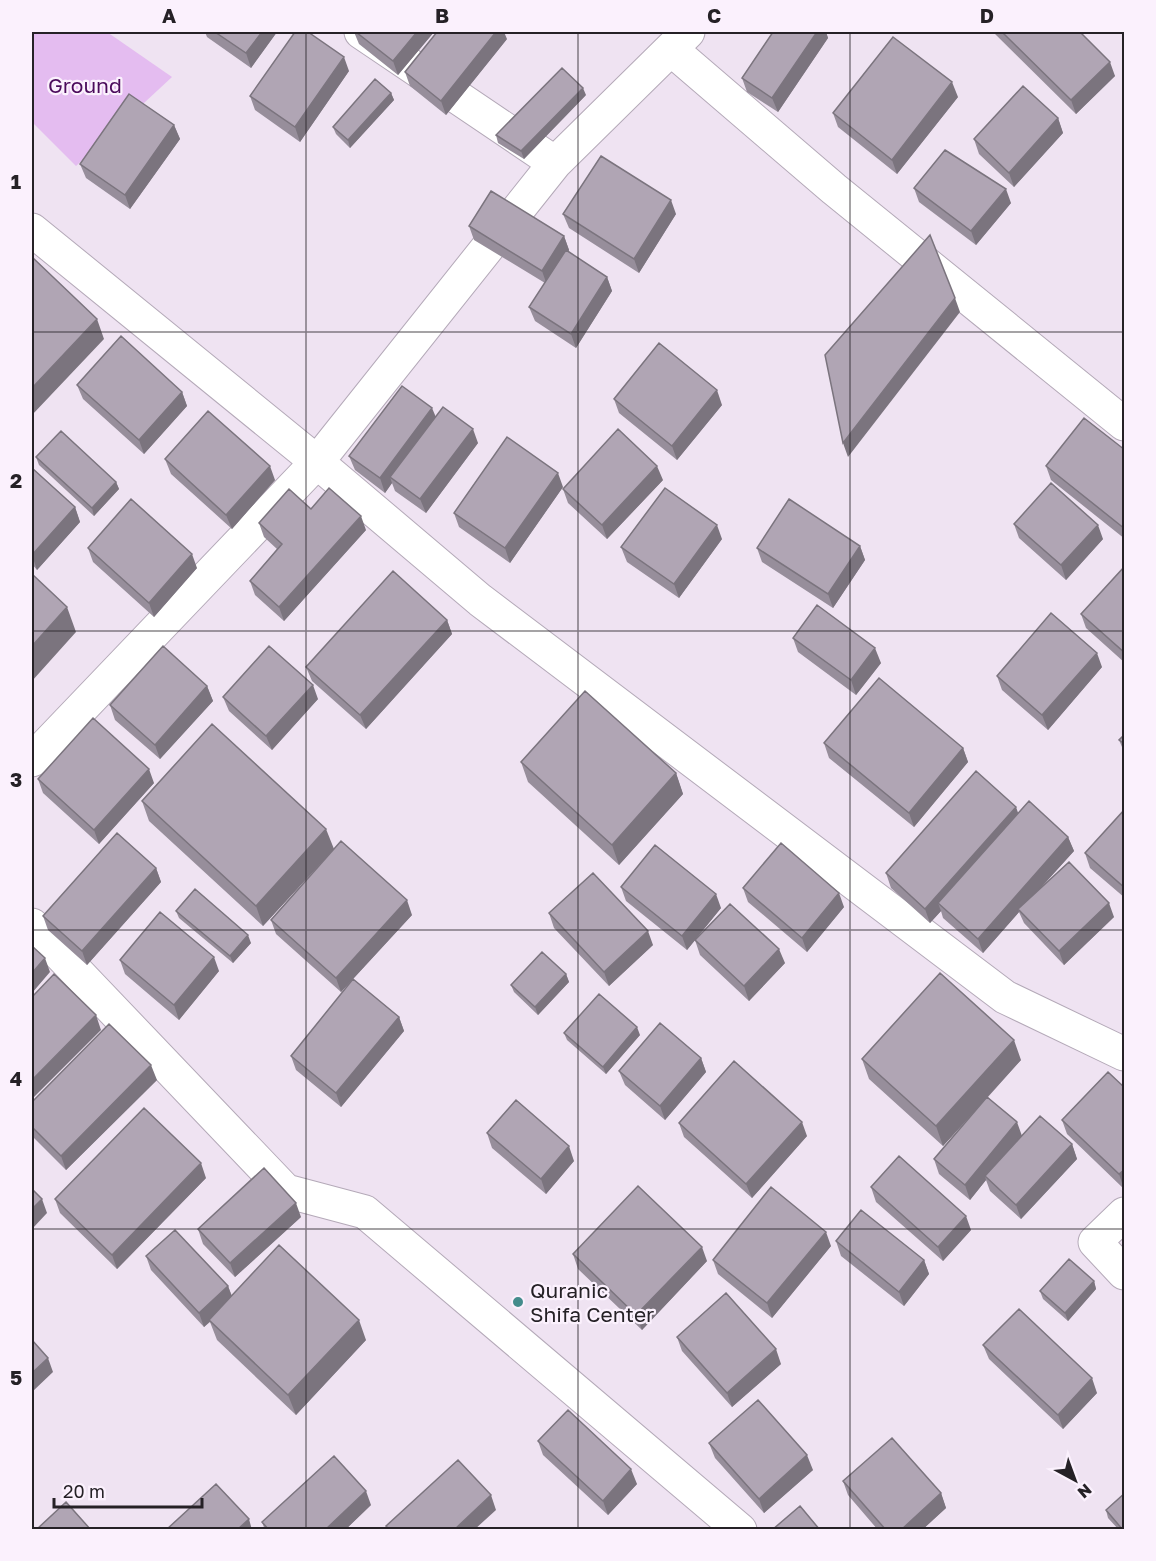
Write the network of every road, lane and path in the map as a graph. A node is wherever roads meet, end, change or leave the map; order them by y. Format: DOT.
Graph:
graph roads {
  1 [pos="361,32"];
  2 [pos="680,41"];
  3 [pos="555,163"];
  4 [pos="32,230"];
  5 [pos="1125,424"];
  6 [pos="317,462"];
  7 [pos="32,760"];
  8 [pos="32,925"];
  9 [pos="1125,1054"];
  10 [pos="1125,1214"];
  11 [pos="1125,1273"];
  12 [pos="740,1530"];
  1 -- 3 [label="street"];
  2 -- 3 [label="street"];
  2 -- 5 [label="street"];
  3 -- 6 [label="street"];
  4 -- 6 [label="street"];
  6 -- 7 [label="street"];
  6 -- 9 [label="street"];
  8 -- 12 [label="street"];
  10 -- 11 [label="street"];
}
